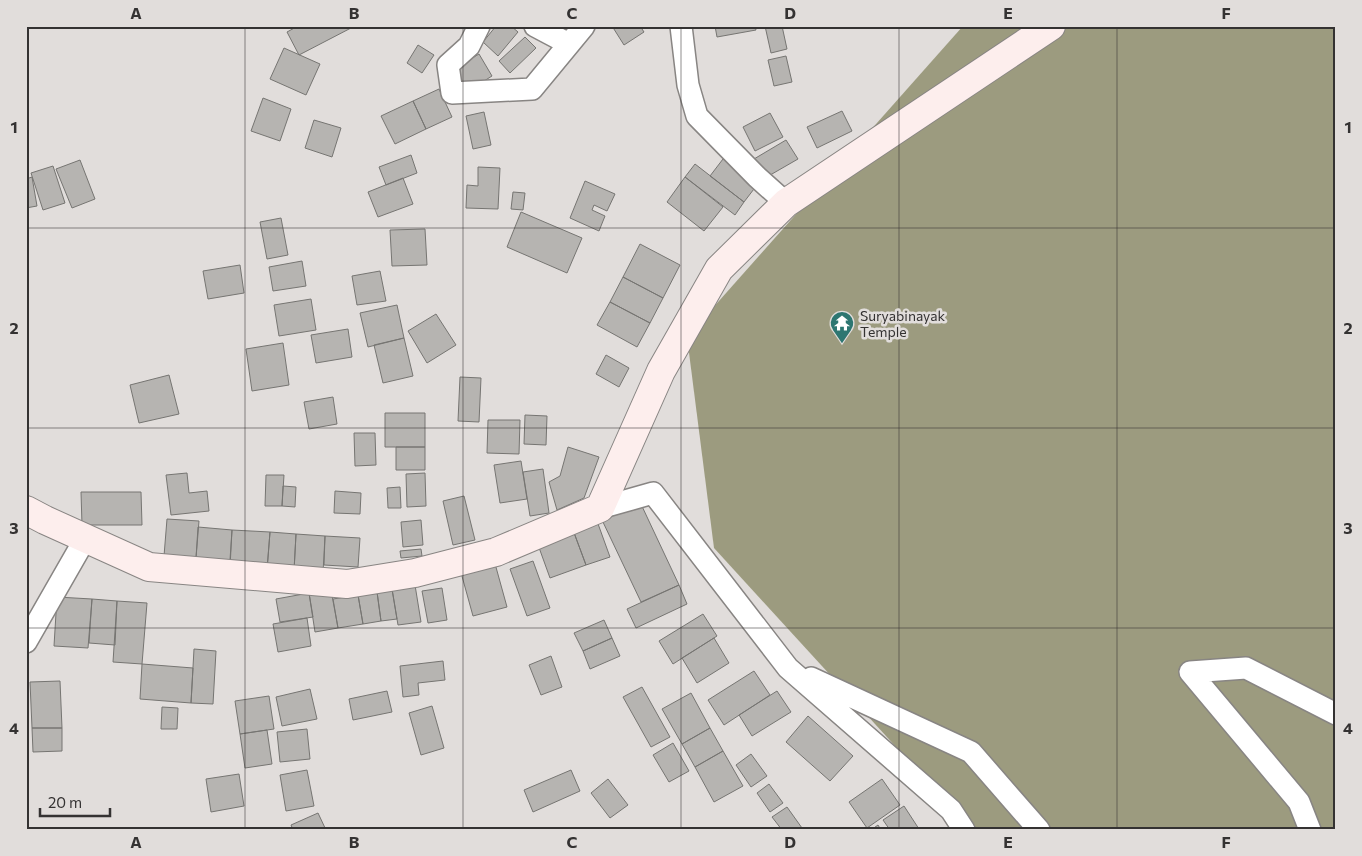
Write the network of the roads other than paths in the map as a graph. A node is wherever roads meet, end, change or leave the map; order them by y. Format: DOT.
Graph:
graph roads {
  1 [pos="479,26"];
  2 [pos="534,26"];
  3 [pos="584,26"];
  4 [pos="681,26"];
  5 [pos="1051,26"];
  6 [pos="569,44"];
  7 [pos="786,203"];
  8 [pos="600,508"];
  9 [pos="26,510"];
  10 [pos="85,538"];
  11 [pos="26,642"];
  12 [pos="788,668"];
  13 [pos="1336,714"];
  14 [pos="964,830"];
  15 [pos="1039,830"];
  16 [pos="1310,830"];
  1 -- 6 [label="street"];
  2 -- 6 [label="street"];
  3 -- 6 [label="street"];
  4 -- 7 [label="street"];
  5 -- 7 [label="main road"];
  7 -- 8 [label="main road"];
  8 -- 10 [label="main road"];
  8 -- 12 [label="street"];
  9 -- 10 [label="main road"];
  10 -- 11 [label="street"];
  12 -- 14 [label="street"];
  12 -- 15 [label="street"];
  13 -- 16 [label="street"];
}
